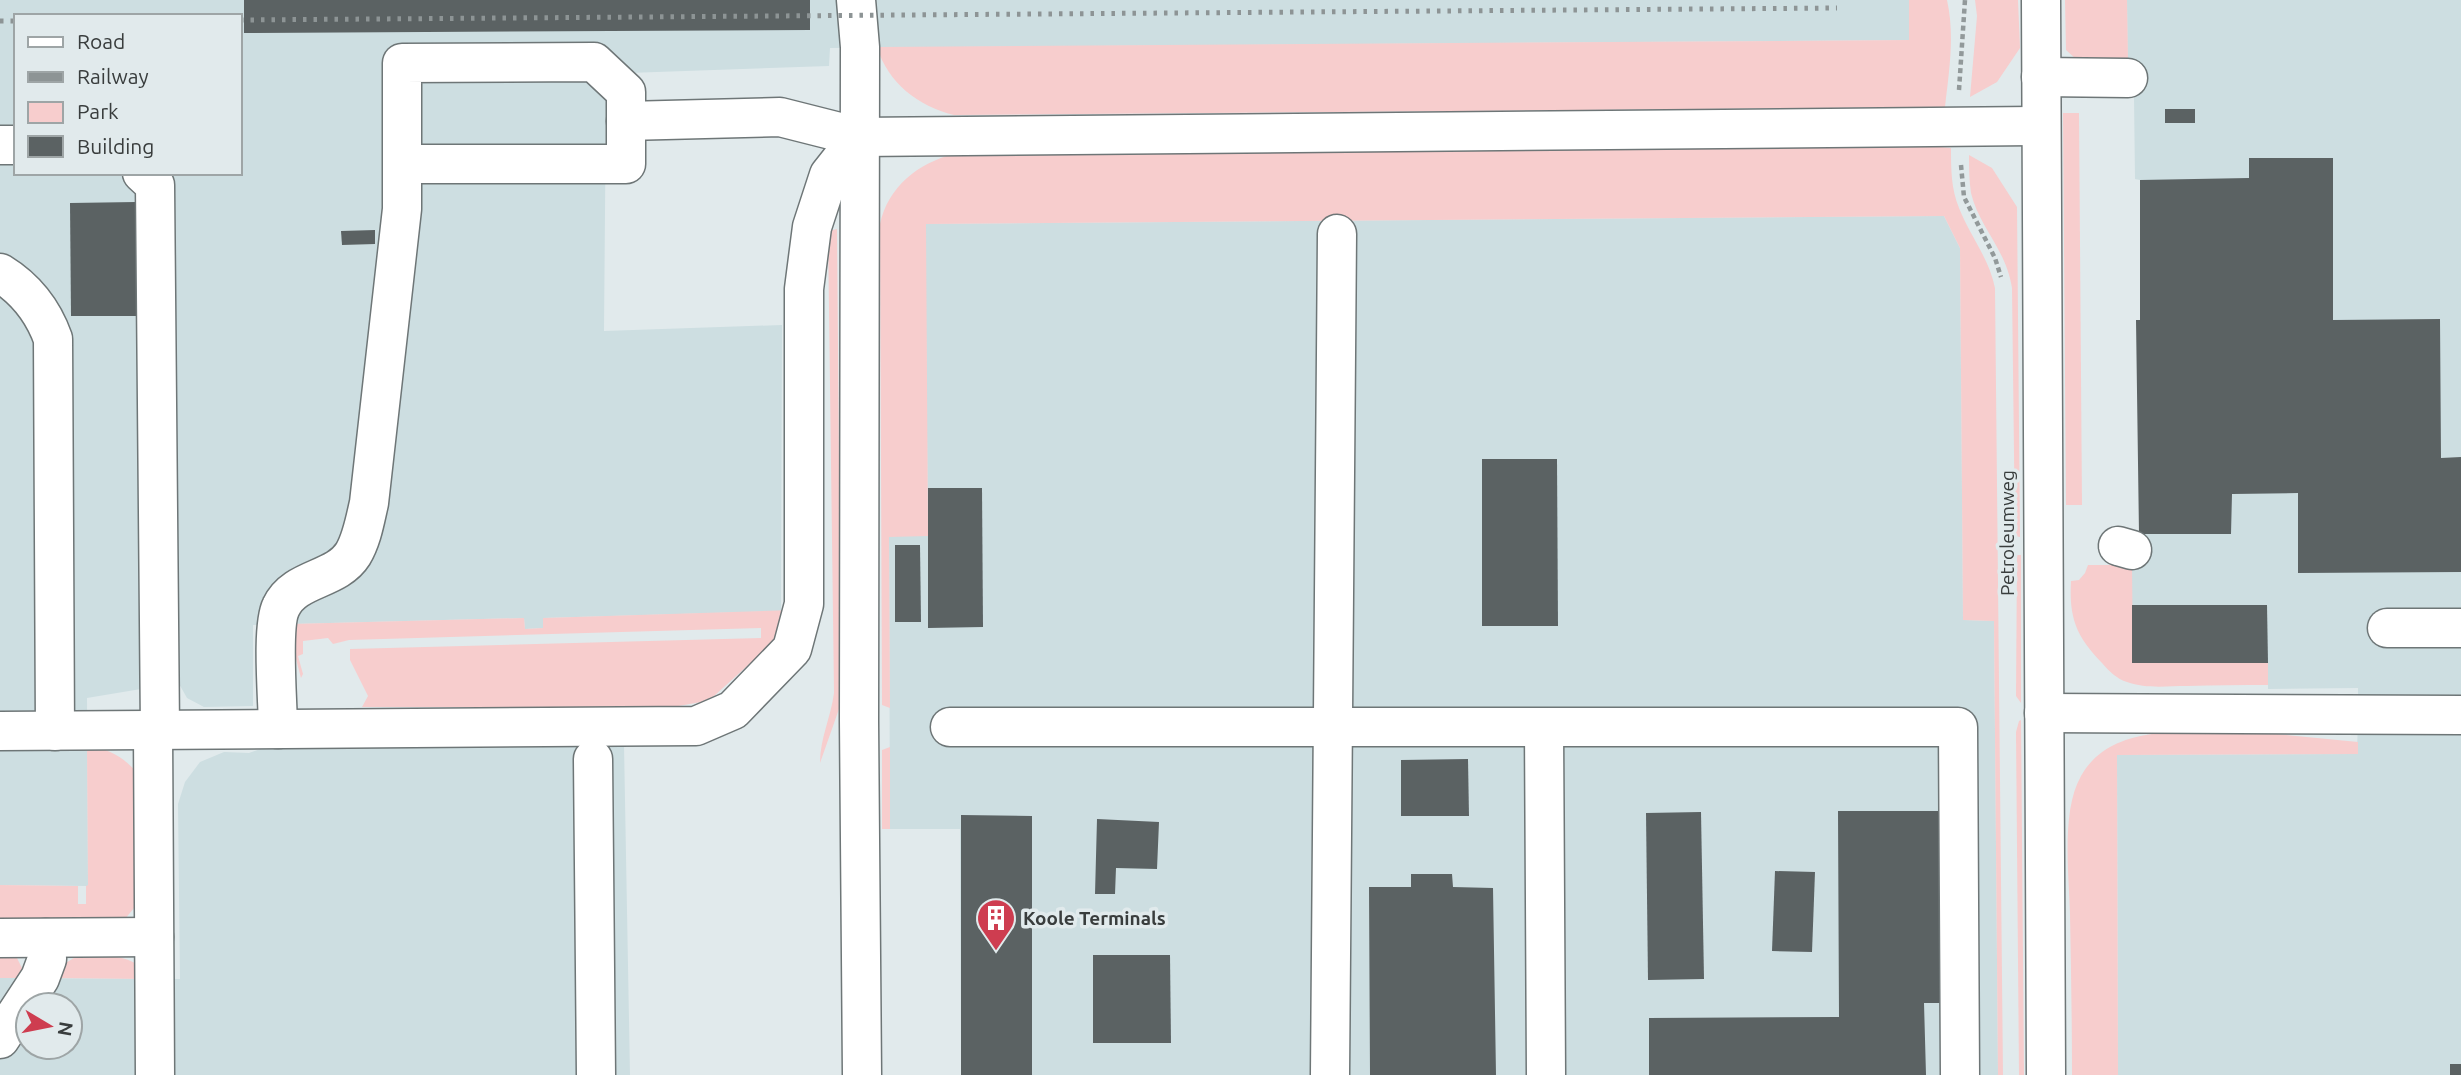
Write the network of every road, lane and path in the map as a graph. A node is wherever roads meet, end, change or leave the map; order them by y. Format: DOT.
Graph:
graph roads {
  1 [pos="856,0"];
  2 [pos="1965,0"];
  3 [pos="2041,0"];
  4 [pos="2041,77"];
  5 [pos="2128,78"];
  6 [pos="626,121"];
  7 [pos="2041,126"];
  8 [pos="1959,127"];
  9 [pos="859,137"];
  10 [pos="402,164"];
  11 [pos="144,175"];
  12 [pos="1336,234"];
  13 [pos="0,273"];
  14 [pos="2002,281"];
  15 [pos="2387,628"];
  16 [pos="2461,628"];
  17 [pos="2044,713"];
  18 [pos="2461,715"];
  19 [pos="950,727"];
  20 [pos="1333,728"];
  21 [pos="1544,728"];
  22 [pos="278,729"];
  23 [pos="157,730"];
  24 [pos="0,731"];
  25 [pos="55,731"];
  26 [pos="593,759"];
  27 [pos="154,937"];
  28 [pos="0,938"];
  29 [pos="46,938"];
  30 [pos="0,1039"];
  31 [pos="155,1075"];
  32 [pos="596,1075"];
  33 [pos="862,1075"];
  34 [pos="1330,1075"];
  35 [pos="1546,1075"];
  36 [pos="1960,1075"];
  37 [pos="2046,1075"];
  1 -- 9 [label="street"];
  2 -- 8 [label="path"];
  3 -- 4 [label="street, Petroleumweg"];
  4 -- 5 [label="street"];
  4 -- 7 [label="street, Petroleumweg"];
  6 -- 9 [label="street"];
  6 -- 10 [label="street"];
  6 -- 10 [label="street"];
  7 -- 8 [label="street"];
  7 -- 17 [label="street, Petroleumweg"];
  8 -- 9 [label="street"];
  8 -- 14 [label="path"];
  9 -- 22 [label="street"];
  9 -- 33 [label="street"];
  10 -- 22 [label="street"];
  11 -- 23 [label="street"];
  12 -- 20 [label="street"];
  13 -- 25 [label="street"];
  15 -- 16 [label="street"];
  17 -- 18 [label="street"];
  17 -- 37 [label="street, Petroleumweg"];
  19 -- 20 [label="street"];
  20 -- 21 [label="street"];
  20 -- 34 [label="street"];
  21 -- 35 [label="street"];
  21 -- 36 [label="street"];
  22 -- 23 [label="street"];
  23 -- 25 [label="street"];
  23 -- 27 [label="street"];
  24 -- 25 [label="street"];
  26 -- 32 [label="street"];
  27 -- 29 [label="street"];
  27 -- 31 [label="street"];
  28 -- 29 [label="street"];
  29 -- 30 [label="street"];
}
